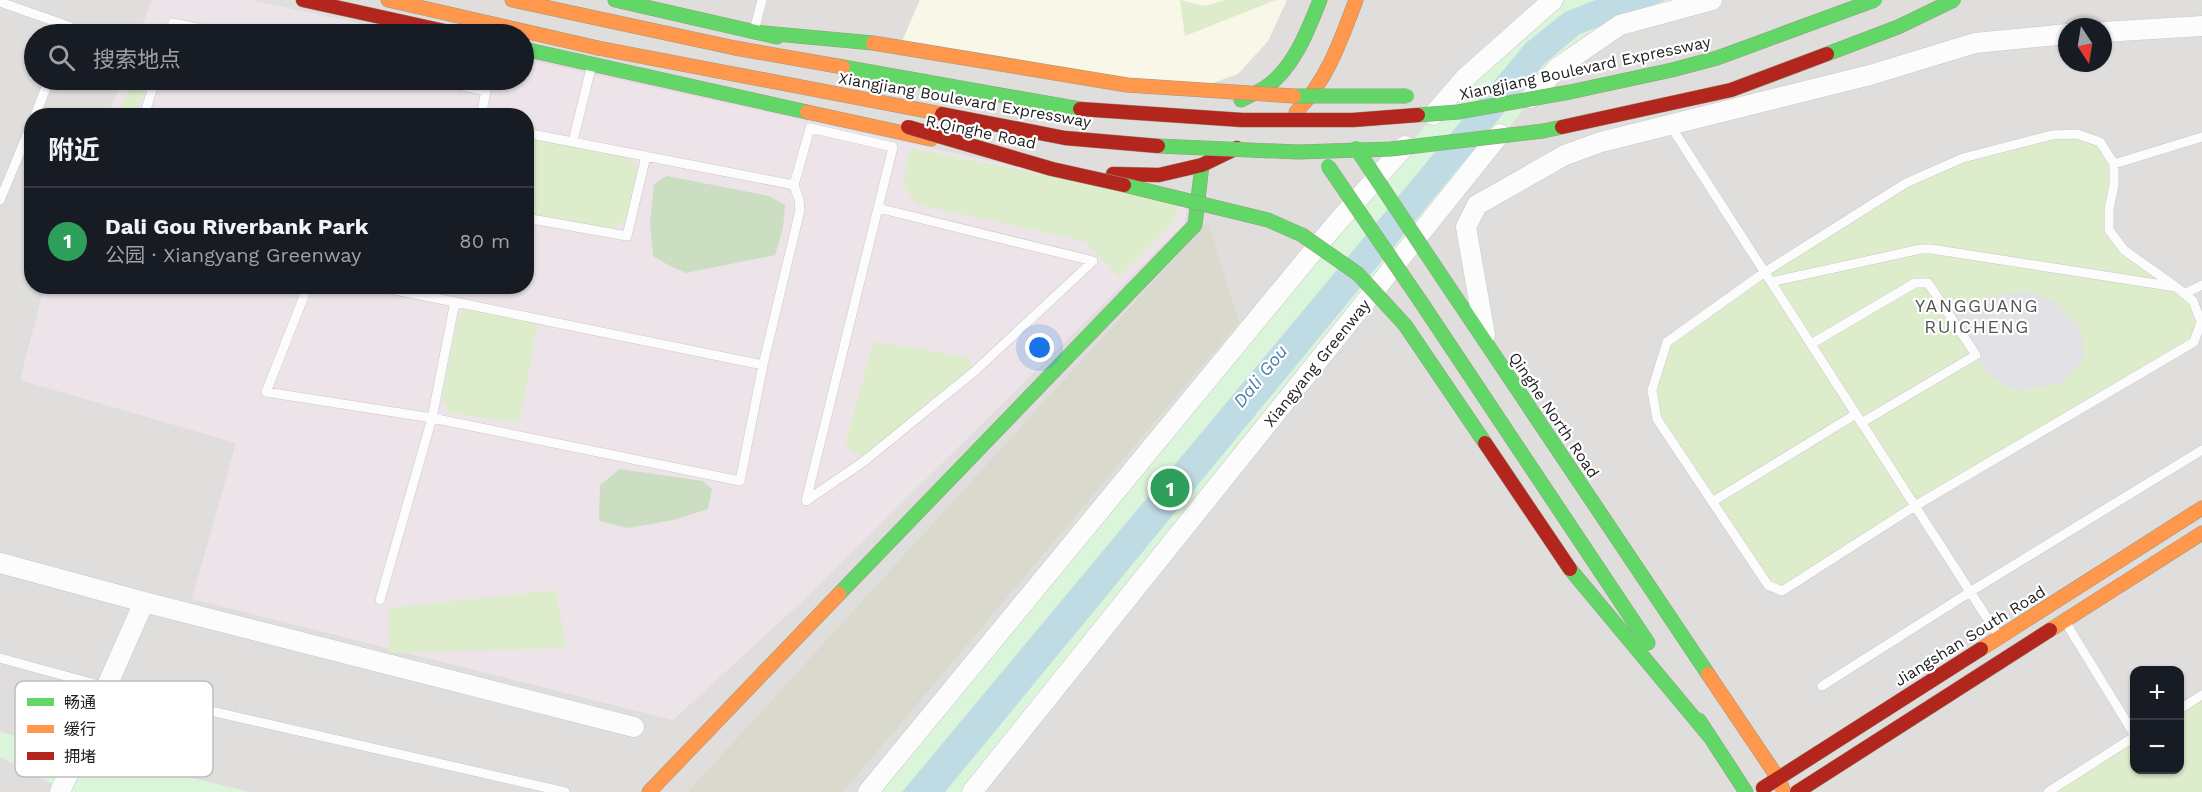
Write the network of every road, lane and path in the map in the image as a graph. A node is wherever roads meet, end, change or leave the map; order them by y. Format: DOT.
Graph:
graph roads {
  1 [pos="303,0"];
  2 [pos="388,0"];
  3 [pos="512,0"];
  4 [pos="615,0"];
  5 [pos="762,0"];
  6 [pos="1320,0"];
  7 [pos="1356,0"];
  8 [pos="1553,0"];
  9 [pos="1712,0"];
  10 [pos="1875,0"];
  11 [pos="1954,0"];
  12 [pos="0,2"];
  13 [pos="62,24"];
  14 [pos="412,24"];
  15 [pos="493,24"];
  16 [pos="2202,26"];
  17 [pos="2112,31"];
  18 [pos="754,32"];
  19 [pos="534,33"];
  20 [pos="2058,35"];
  21 [pos="598,48"];
  22 [pos="534,51"];
  23 [pos="1288,62"];
  24 [pos="592,64"];
  25 [pos="1672,70"];
  26 [pos="45,90"];
  27 [pos="152,90"];
  28 [pos="481,90"];
  29 [pos="1253,93"];
  30 [pos="1312,94"];
  31 [pos="38,108"];
  32 [pos="146,108"];
  33 [pos="483,108"];
  34 [pos="1114,112"];
  35 [pos="1286,119"];
  36 [pos="1670,125"];
  37 [pos="534,134"];
  38 [pos="2202,136"];
  39 [pos="573,141"];
  40 [pos="24,142"];
  41 [pos="646,156"];
  42 [pos="2114,164"];
  43 [pos="1202,165"];
  44 [pos="794,185"];
  45 [pos="0,200"];
  46 [pos="878,208"];
  47 [pos="534,219"];
  48 [pos="1765,272"];
  49 [pos="1772,282"];
  50 [pos="2202,285"];
  51 [pos="2176,287"];
  52 [pos="305,294"];
  53 [pos="415,294"];
  54 [pos="2184,294"];
  55 [pos="455,302"];
  56 [pos="1486,343"];
  57 [pos="1811,345"];
  58 [pos="763,365"];
  59 [pos="432,418"];
  60 [pos="1859,418"];
  61 [pos="2202,450"];
  62 [pos="1712,502"];
  63 [pos="1915,506"];
  64 [pos="2202,508"];
  65 [pos="2202,533"];
  66 [pos="0,563"];
  67 [pos="1970,592"];
  68 [pos="380,600"];
  69 [pos="144,602"];
  70 [pos="2065,621"];
  71 [pos="1999,637"];
  72 [pos="0,658"];
  73 [pos="84,681"];
  74 [pos="109,681"];
  75 [pos="1822,686"];
  76 [pos="2202,695"];
  77 [pos="2184,706"];
  78 [pos="213,711"];
  79 [pos="634,727"];
  80 [pos="2130,729"];
  81 [pos="1710,736"];
  82 [pos="2130,739"];
  83 [pos="67,777"];
  84 [pos="1778,778"];
  85 [pos="60,792"];
  86 [pos="566,792"];
  87 [pos="649,792"];
  88 [pos="868,792"];
  89 [pos="972,792"];
  90 [pos="1746,792"];
  91 [pos="1756,792"];
  92 [pos="1784,792"];
  93 [pos="1797,792"];
  94 [pos="2048,792"];
  1 -- 14 [label="main road"];
  2 -- 15 [label="main road, Xiangjiang Boulevard Expressway"];
  3 -- 34 [label="main road, Xiangjiang Boulevard Expressway, bridge"];
  4 -- 18 [label="main road"];
  5 -- 18 [label="lane"];
  6 -- 23 [label="main road"];
  7 -- 30 [label="main road, R.Qinghe Road"];
  8 -- 88 [label="street"];
  9 -- 89 [label="street, Xiangyang Greenway"];
  10 -- 25 [label="main road, Xiangjiang Boulevard Expressway, bridge"];
  11 -- 21 [label="main road, Xiangjiang Boulevard Expressway, bridge"];
  12 -- 13 [label="lane"];
  16 -- 17 [label="street"];
  18 -- 25 [label="main road, bridge"];
  18 -- 34 [label="main road"];
  19 -- 21 [label="main road, Xiangjiang Boulevard Expressway"];
  20 -- 36 [label="street"];
  21 -- 81 [label="main road, bridge"];
  22 -- 24 [label="main road, R.Qinghe Road"];
  23 -- 29 [label="main road"];
  23 -- 30 [label="main road, Qinghe North Road"];
  24 -- 39 [label="lane"];
  24 -- 43 [label="main road, R.Qinghe Road"];
  25 -- 34 [label="main road, Xiangjiang Boulevard Expressway, bridge"];
  26 -- 31 [label="lane"];
  27 -- 32 [label="lane"];
  28 -- 33 [label="lane"];
  29 -- 34 [label="main road"];
  29 -- 35 [label="main road"];
  30 -- 35 [label="main road, R.Qinghe Road"];
  30 -- 56 [label="main road, Qinghe North Road, bridge"];
  35 -- 43 [label="main road, R.Qinghe Road"];
  35 -- 81 [label="main road, bridge"];
  36 -- 48 [label="lane"];
  36 -- 56 [label="street"];
  37 -- 39 [label="lane"];
  38 -- 42 [label="lane"];
  39 -- 41 [label="lane"];
  40 -- 45 [label="lane"];
  41 -- 44 [label="lane"];
  41 -- 47 [label="lane"];
  42 -- 48 [label="lane"];
  42 -- 51 [label="lane"];
  43 -- 87 [label="main road"];
  44 -- 46 [label="lane"];
  44 -- 58 [label="lane"];
  46 -- 46 [label="lane"];
  48 -- 49 [label="lane"];
  48 -- 62 [label="lane"];
  49 -- 51 [label="lane"];
  49 -- 57 [label="lane"];
  50 -- 54 [label="lane"];
  51 -- 54 [label="lane"];
  52 -- 59 [label="lane"];
  53 -- 55 [label="lane"];
  54 -- 63 [label="lane"];
  55 -- 58 [label="lane"];
  55 -- 59 [label="lane"];
  56 -- 84 [label="main road, Qinghe North Road"];
  57 -- 60 [label="lane"];
  57 -- 60 [label="lane"];
  58 -- 59 [label="lane"];
  59 -- 68 [label="lane"];
  60 -- 62 [label="lane"];
  60 -- 63 [label="lane"];
  61 -- 67 [label="lane"];
  62 -- 63 [label="lane"];
  63 -- 67 [label="lane"];
  64 -- 71 [label="main road, Jiangshan South Road"];
  65 -- 70 [label="main road"];
  66 -- 69 [label="street"];
  67 -- 71 [label="lane"];
  67 -- 75 [label="lane"];
  69 -- 74 [label="street"];
  69 -- 79 [label="street"];
  70 -- 80 [label="lane"];
  70 -- 93 [label="main road"];
  71 -- 84 [label="main road, Jiangshan South Road"];
  72 -- 73 [label="lane"];
  76 -- 77 [label="lane"];
  78 -- 86 [label="lane"];
  81 -- 90 [label="main road"];
  82 -- 94 [label="lane"];
  83 -- 85 [label="street"];
  84 -- 91 [label="main road, Jiangshan South Road"];
  84 -- 92 [label="main road, Qinghe North Road"];
}
